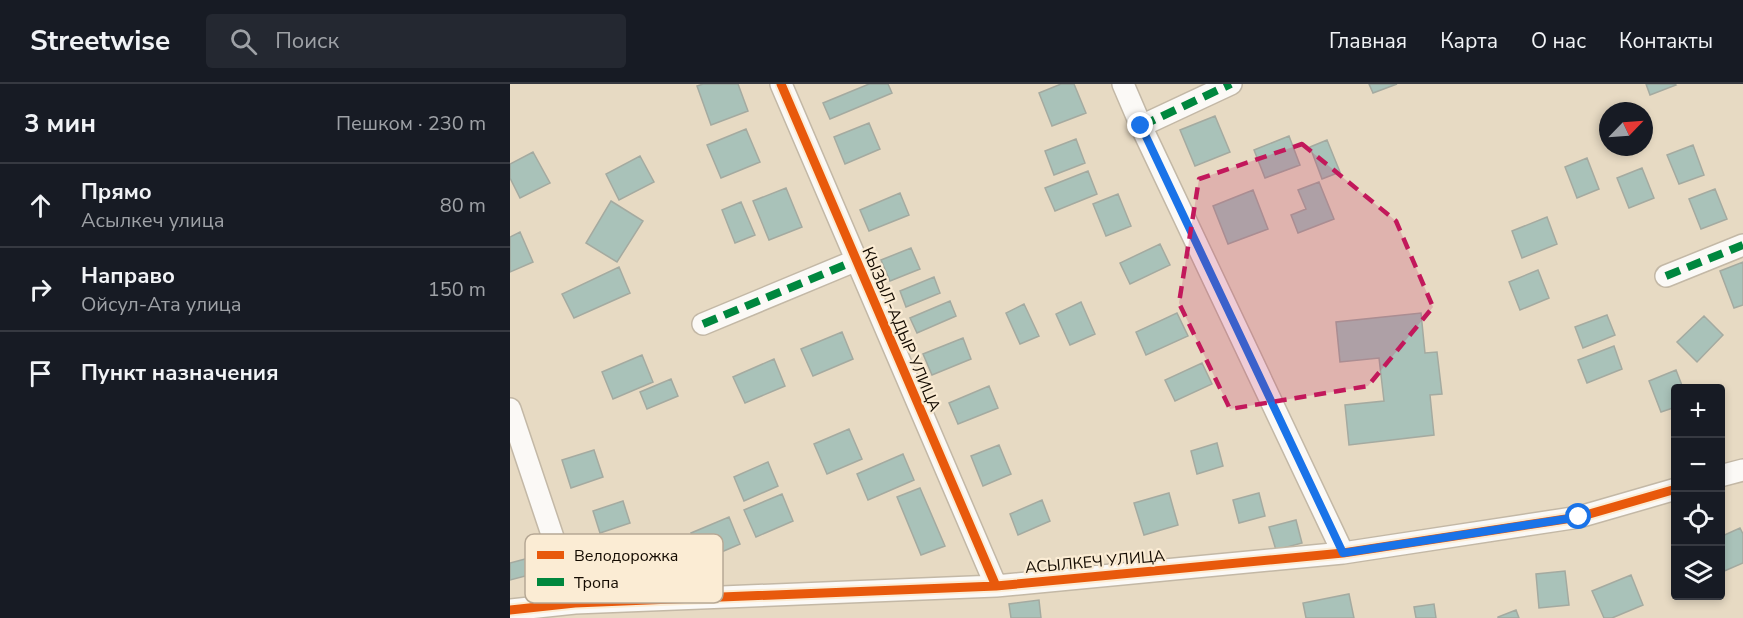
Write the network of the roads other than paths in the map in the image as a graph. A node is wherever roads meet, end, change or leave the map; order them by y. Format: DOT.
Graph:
graph roads {
  1 [pos="781,84"];
  2 [pos="1123,84"];
  3 [pos="1231,84"];
  4 [pos="1141,126"];
  5 [pos="1743,244"];
  6 [pos="857,260"];
  7 [pos="1666,276"];
  8 [pos="703,324"];
  9 [pos="510,409"];
  10 [pos="1743,470"];
  11 [pos="1725,475"];
  12 [pos="1671,490"];
  13 [pos="552,534"];
  14 [pos="1343,553"];
  15 [pos="996,586"];
  16 [pos="723,597"];
  17 [pos="575,603"];
  18 [pos="510,610"];
  1 -- 6 [label="street, КЫЗЫЛ-АДЫР УЛИЦА"];
  2 -- 4 [label="street"];
  3 -- 4 [label="street"];
  4 -- 14 [label="street"];
  5 -- 7 [label="street"];
  6 -- 8 [label="street"];
  6 -- 15 [label="street, КЫЗЫЛ-АДЫР УЛИЦА"];
  9 -- 13 [label="street"];
  10 -- 11 [label="street"];
  12 -- 14 [label="street, АСЫЛКЕЧ УЛИЦА"];
  14 -- 15 [label="street, АСЫЛКЕЧ УЛИЦА"];
  15 -- 16 [label="street, АСЫЛКЕЧ УЛИЦА"];
  17 -- 18 [label="street, АСЫЛКЕЧ УЛИЦА"];
}
